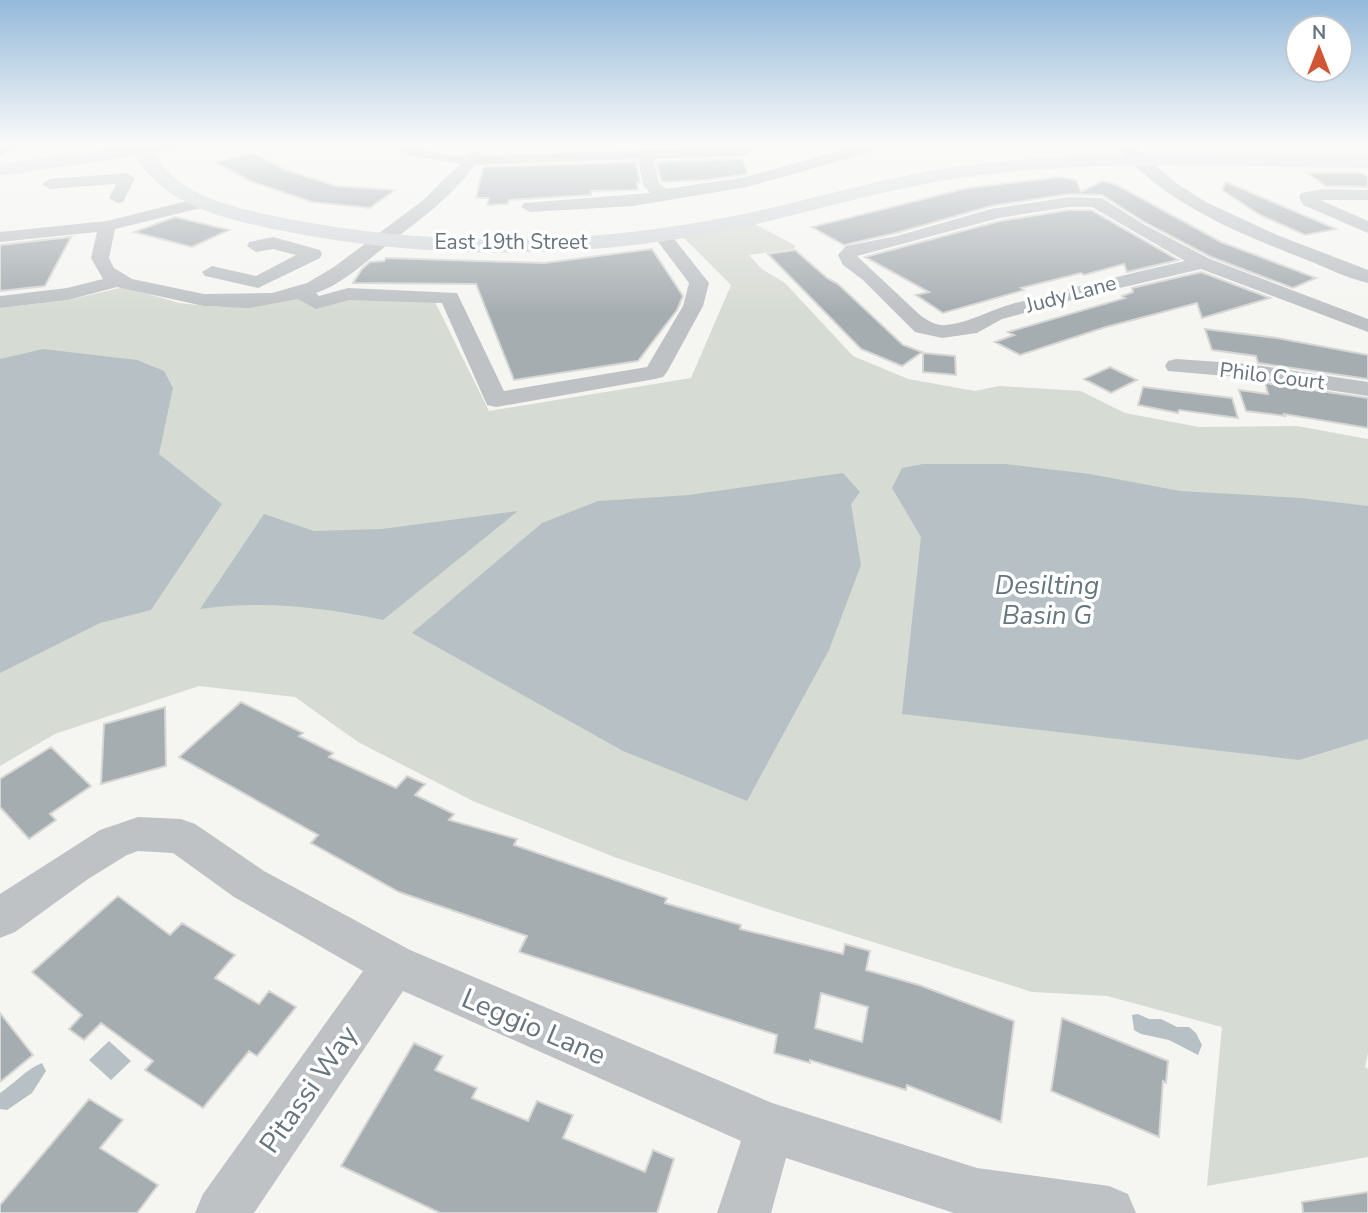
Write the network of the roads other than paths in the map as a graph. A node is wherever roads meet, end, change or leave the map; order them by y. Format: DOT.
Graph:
graph roads {
  1 [pos="199,200"];
  2 [pos="238,200"];
  3 [pos="426,200"];
  4 [pos="640,200"];
  5 [pos="794,200"];
  6 [pos="830,200"];
  7 [pos="1192,200"];
  8 [pos="1308,200"];
  9 [pos="203,202"];
  10 [pos="530,207"];
  11 [pos="107,226"];
  12 [pos="1368,228"];
  13 [pos="379,234"];
  14 [pos="662,235"];
  15 [pos="0,237"];
  16 [pos="256,246"];
  17 [pos="1203,263"];
  18 [pos="212,272"];
  19 [pos="1368,277"];
  20 [pos="121,280"];
  21 [pos="301,292"];
  22 [pos="162,293"];
  23 [pos="0,302"];
  24 [pos="1318,308"];
  25 [pos="1368,326"];
  26 [pos="1175,366"];
  27 [pos="1368,389"];
  28 [pos="0,918"];
  29 [pos="394,965"];
  30 [pos="770,1128"];
  31 [pos="222,1213"];
  32 [pos="744,1213"];
  33 [pos="1109,1213"];
  1 -- 9 [label="main road, East 19th Street"];
  2 -- 13 [label="main road, East 19th Street"];
  3 -- 13 [label="street"];
  4 -- 10 [label="street"];
  5 -- 13 [label="main road, East 19th Street"];
  6 -- 14 [label="main road, East 19th Street"];
  7 -- 19 [label="street"];
  8 -- 12 [label="street"];
  9 -- 11 [label="street"];
  9 -- 13 [label="main road, East 19th Street"];
  11 -- 15 [label="street"];
  11 -- 20 [label="street"];
  13 -- 14 [label="main road, East 19th Street"];
  13 -- 21 [label="street"];
  13 -- 22 [label="street"];
  14 -- 21 [label="street"];
  16 -- 18 [label="street"];
  17 -- 17 [label="street, Judy Lane"];
  17 -- 24 [label="street"];
  19 -- 24 [label="street"];
  20 -- 22 [label="street"];
  20 -- 23 [label="street"];
  21 -- 22 [label="street"];
  24 -- 25 [label="street"];
  26 -- 27 [label="street, Philo Court"];
  28 -- 29 [label="street, Leggio Lane"];
  29 -- 30 [label="street, Leggio Lane"];
  29 -- 31 [label="street, Pitassi Way"];
  30 -- 32 [label="street"];
  30 -- 33 [label="street, Leggio Lane"];
}
